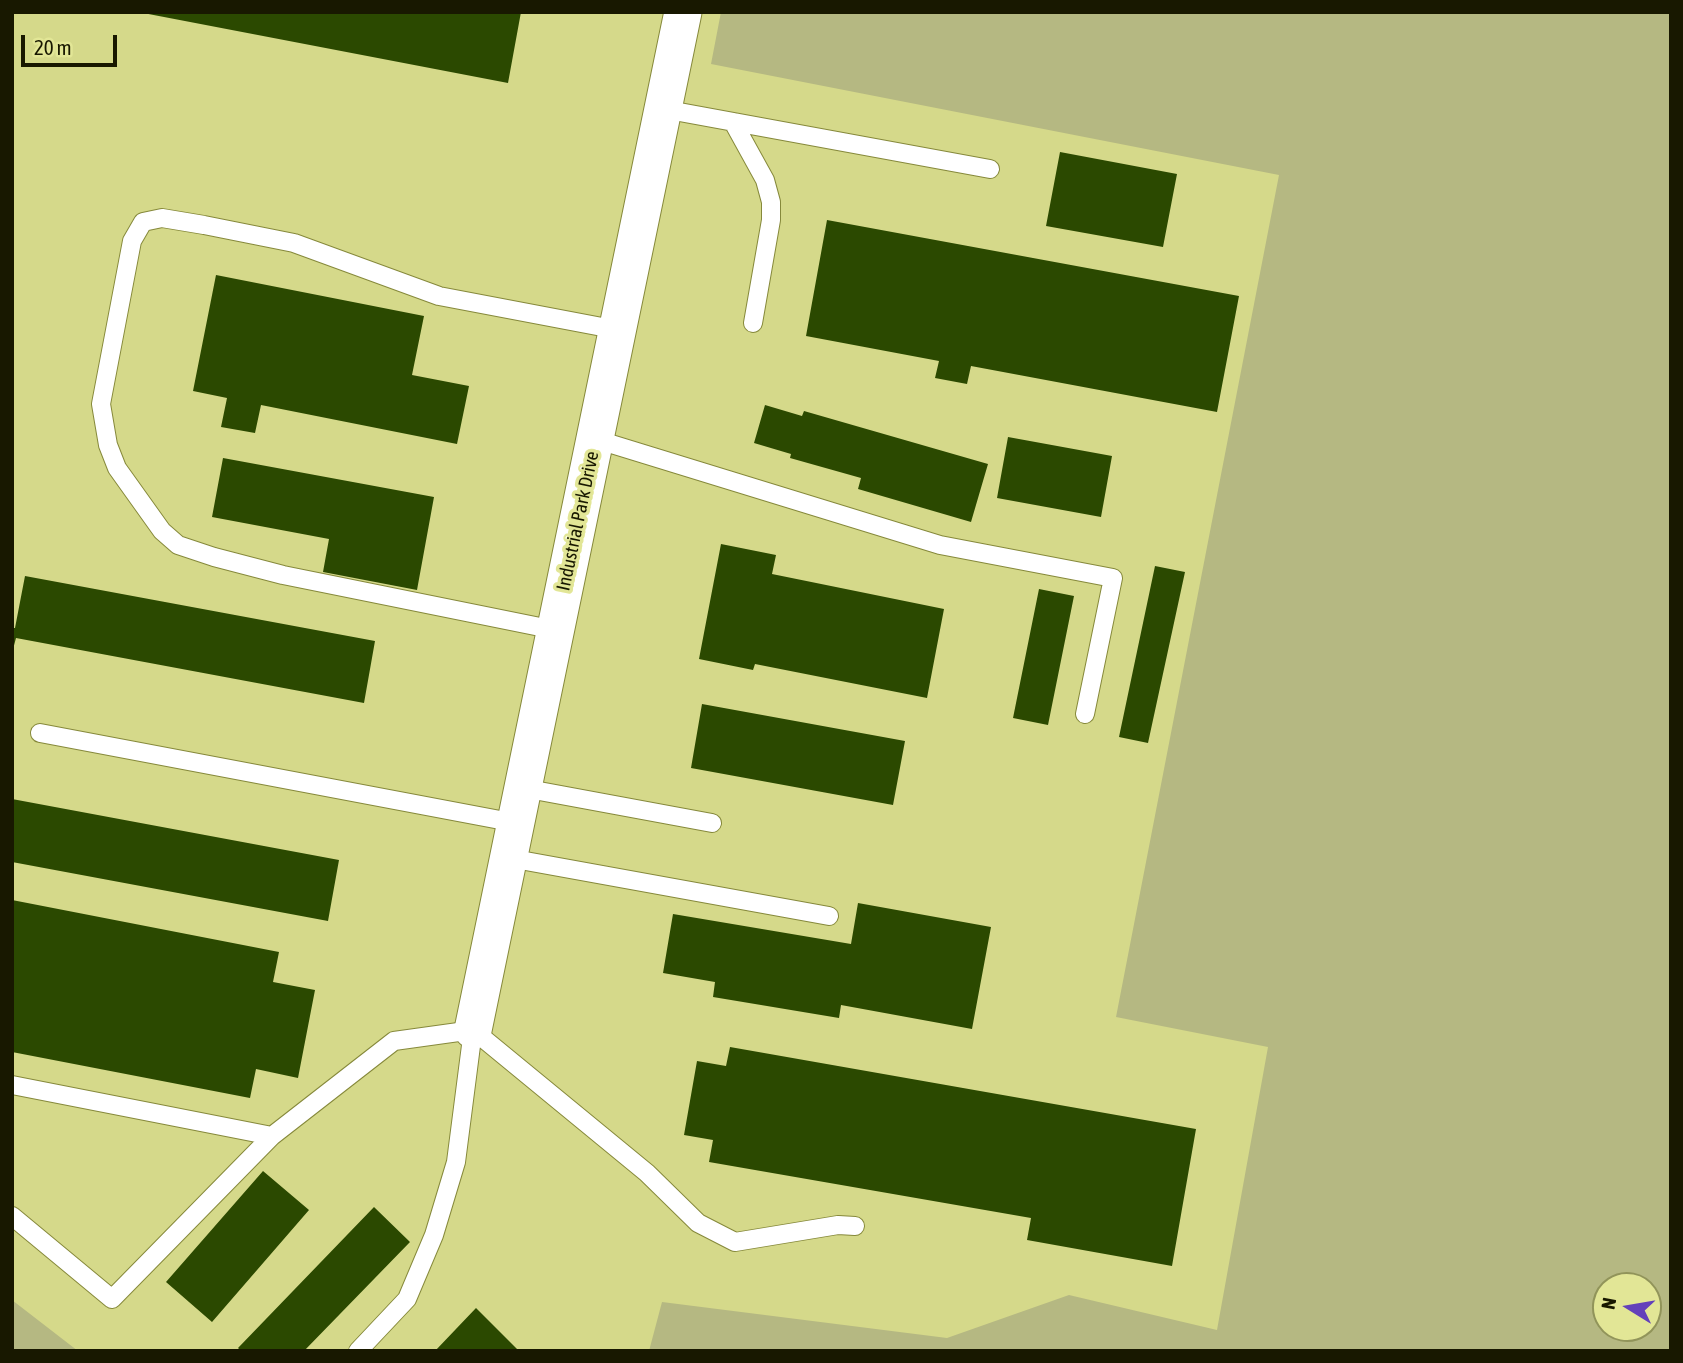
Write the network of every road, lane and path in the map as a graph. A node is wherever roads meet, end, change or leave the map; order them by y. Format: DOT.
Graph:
graph roads {
  1 [pos="683,12"];
  2 [pos="663,109"];
  3 [pos="733,122"];
  4 [pos="989,169"];
  5 [pos="753,323"];
  6 [pos="618,330"];
  7 [pos="595,439"];
  8 [pos="555,630"];
  9 [pos="1085,714"];
  10 [pos="40,733"];
  11 [pos="523,788"];
  12 [pos="712,823"];
  13 [pos="513,840"];
  14 [pos="829,916"];
  15 [pos="473,1030"];
  16 [pos="12,1085"];
  17 [pos="272,1136"];
  18 [pos="12,1216"];
  19 [pos="855,1226"];
  20 [pos="358,1351"];
  1 -- 2 [label="street, Industrial Park Drive"];
  2 -- 3 [label="lane"];
  2 -- 6 [label="street, Industrial Park Drive"];
  3 -- 4 [label="lane"];
  3 -- 5 [label="lane"];
  6 -- 7 [label="street, Industrial Park Drive"];
  6 -- 8 [label="lane"];
  7 -- 8 [label="street, Industrial Park Drive"];
  7 -- 9 [label="lane"];
  8 -- 11 [label="street, Industrial Park Drive"];
  10 -- 13 [label="lane"];
  11 -- 12 [label="lane"];
  11 -- 13 [label="street, Industrial Park Drive"];
  13 -- 14 [label="lane"];
  13 -- 15 [label="street, Industrial Park Drive"];
  15 -- 17 [label="lane"];
  15 -- 19 [label="lane"];
  15 -- 20 [label="lane"];
  16 -- 17 [label="lane"];
  17 -- 18 [label="lane"];
}
